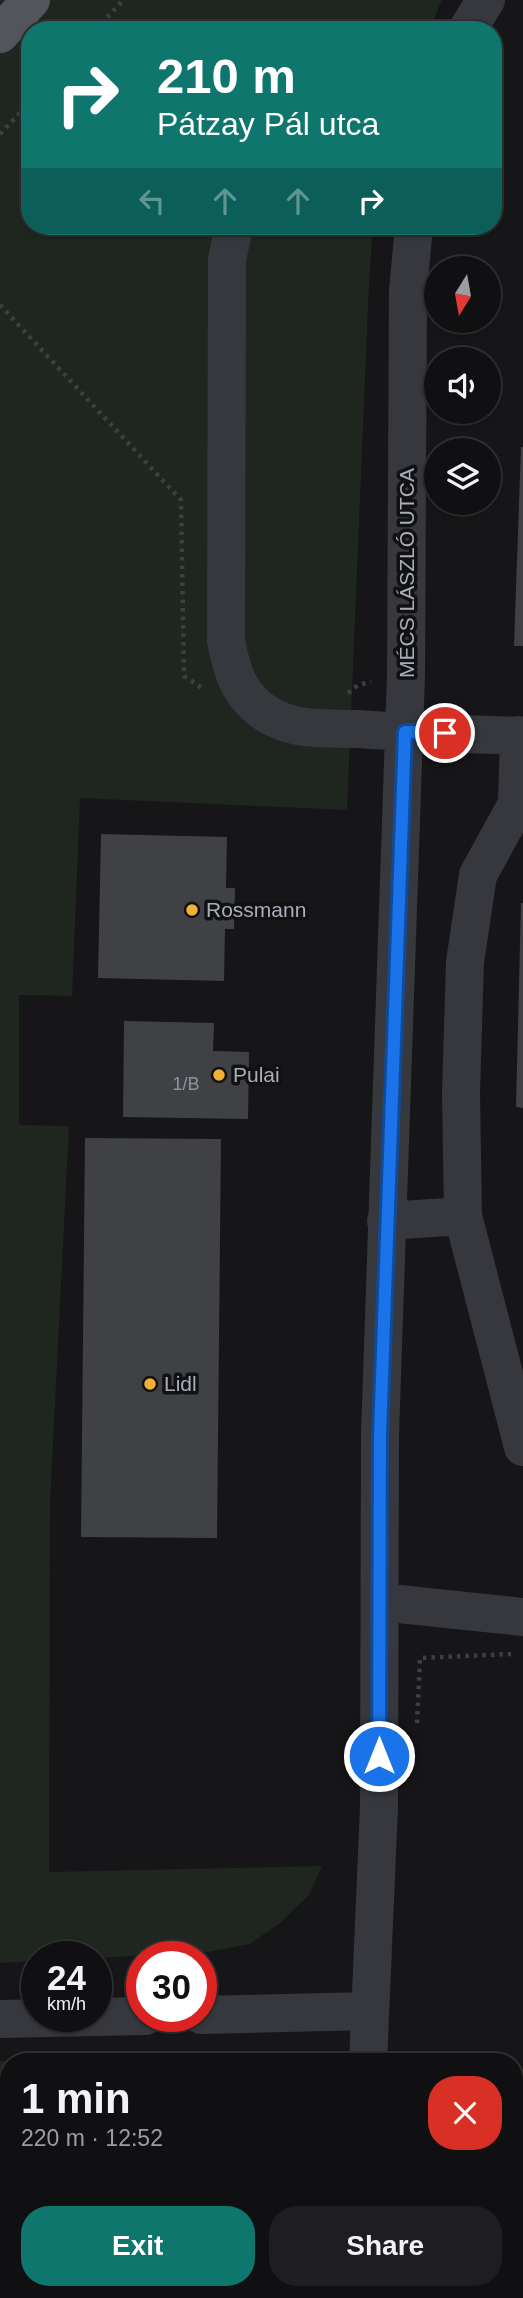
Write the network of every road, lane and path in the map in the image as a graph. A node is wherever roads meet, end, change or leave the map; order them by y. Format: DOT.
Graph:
graph roads {
  1 [pos="31,0"];
  2 [pos="123,0"];
  3 [pos="486,0"];
  4 [pos="104,21"];
  5 [pos="473,21"];
  6 [pos="0,34"];
  7 [pos="21,112"];
  8 [pos="0,134"];
  9 [pos="232,235"];
  10 [pos="413,235"];
  11 [pos="0,305"];
  12 [pos="406,675"];
  13 [pos="341,698"];
  14 [pos="254,703"];
  15 [pos="405,732"];
  16 [pos="521,736"];
  17 [pos="463,1216"];
  18 [pos="386,1221"];
  19 [pos="523,1447"];
  20 [pos="380,1602"];
  21 [pos="523,1617"];
  22 [pos="518,1654"];
  23 [pos="417,1728"];
  24 [pos="369,2011"];
  25 [pos="217,2015"];
  26 [pos="126,2016"];
  27 [pos="0,2019"];
  28 [pos="368,2053"];
  1 -- 6 [label="main road"];
  2 -- 4 [label="path"];
  3 -- 5 [label="street"];
  7 -- 8 [label="path"];
  9 -- 14 [label="street"];
  10 -- 12 [label="street, MÉCS LÁSZLÓ UTCA"];
  11 -- 14 [label="path"];
  12 -- 13 [label="path"];
  12 -- 15 [label="street, MÉCS LÁSZLÓ UTCA"];
  14 -- 15 [label="street"];
  15 -- 16 [label="street"];
  15 -- 18 [label="street, MÉCS LÁSZLÓ UTCA"];
  16 -- 17 [label="street"];
  17 -- 18 [label="street"];
  17 -- 19 [label="street"];
  18 -- 20 [label="street, MÉCS LÁSZLÓ UTCA"];
  20 -- 21 [label="street"];
  20 -- 24 [label="street, MÉCS LÁSZLÓ UTCA"];
  22 -- 23 [label="path"];
  24 -- 25 [label="street"];
  24 -- 28 [label="street, MÉCS LÁSZLÓ UTCA"];
  26 -- 27 [label="street"];
}
